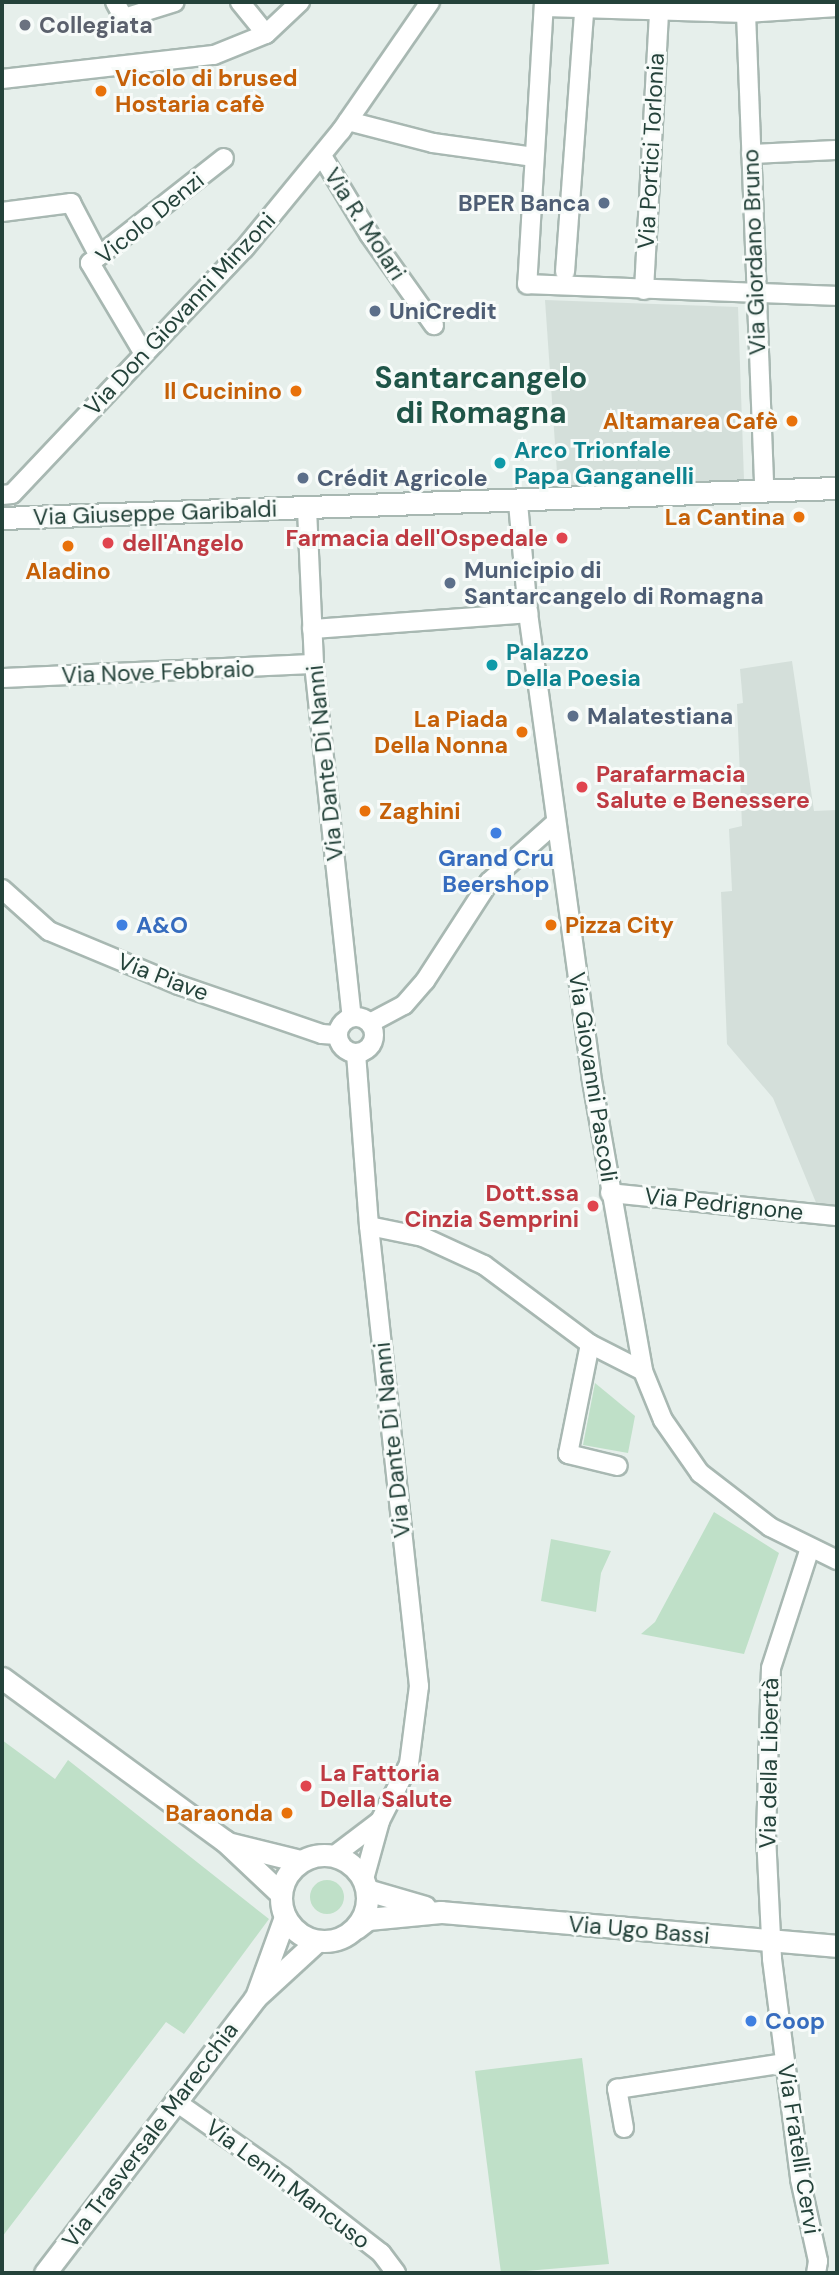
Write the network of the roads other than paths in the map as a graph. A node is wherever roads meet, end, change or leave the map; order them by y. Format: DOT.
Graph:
graph roads {
  1 [pos="115,2"];
  2 [pos="175,2"];
  3 [pos="240,2"];
  4 [pos="300,2"];
  5 [pos="430,2"];
  6 [pos="544,4"];
  7 [pos="837,7"];
  8 [pos="584,10"];
  9 [pos="659,12"];
  10 [pos="746,13"];
  11 [pos="266,34"];
  12 [pos="2,79"];
  13 [pos="348,121"];
  14 [pos="837,150"];
  15 [pos="751,155"];
  16 [pos="322,156"];
  17 [pos="534,157"];
  18 [pos="224,158"];
  19 [pos="2,212"];
  20 [pos="99,256"];
  21 [pos="565,272"];
  22 [pos="643,290"];
  23 [pos="756,294"];
  24 [pos="837,296"];
  25 [pos="434,326"];
  26 [pos="144,354"];
  27 [pos="837,488"];
  28 [pos="764,492"];
  29 [pos="2,495"];
  30 [pos="518,503"];
  31 [pos="307,509"];
  32 [pos="2,518"];
  33 [pos="528,613"];
  34 [pos="313,629"];
  35 [pos="314,664"];
  36 [pos="2,678"];
  37 [pos="555,823"];
  38 [pos="2,889"];
  39 [pos="352,1017"];
  40 [pos="370,1023"];
  41 [pos="338,1035"];
  42 [pos="356,1053"];
  43 [pos="610,1193"];
  44 [pos="837,1216"];
  45 [pos="369,1226"];
  46 [pos="590,1344"];
  47 [pos="643,1371"];
  48 [pos="618,1466"];
  49 [pos="810,1548"];
  50 [pos="837,1560"];
  51 [pos="2,1678"];
  52 [pos="380,1821"];
  53 [pos="225,1841"];
  54 [pos="335,1855"];
  55 [pos="300,1861"];
  56 [pos="366,1885"];
  57 [pos="281,1894"];
  58 [pos="441,1912"];
  59 [pos="285,1917"];
  60 [pos="356,1928"];
  61 [pos="317,1941"];
  62 [pos="770,1941"];
  63 [pos="837,1947"];
  64 [pos="256,1998"];
  65 [pos="785,2063"];
  66 [pos="175,2101"];
  67 [pos="624,2128"];
  68 [pos="45,2273"];
  69 [pos="396,2273"];
  70 [pos="816,2273"];
  1 -- 2 [label="street"];
  3 -- 11 [label="street"];
  4 -- 11 [label="street"];
  5 -- 13 [label="street, Via Don Giovanni Minzoni"];
  6 -- 8 [label="street"];
  6 -- 17 [label="street"];
  7 -- 10 [label="street"];
  8 -- 9 [label="street"];
  8 -- 21 [label="street"];
  9 -- 10 [label="street"];
  9 -- 22 [label="street, Via Portici Torlonia"];
  10 -- 15 [label="street, Via Giordano Bruno"];
  11 -- 12 [label="street"];
  13 -- 16 [label="street, Via Don Giovanni Minzoni"];
  13 -- 17 [label="street"];
  14 -- 15 [label="street"];
  15 -- 23 [label="street, Via Giordano Bruno"];
  16 -- 25 [label="street, Via R. Molari"];
  16 -- 26 [label="street, Via Don Giovanni Minzoni"];
  17 -- 22 [label="street"];
  18 -- 20 [label="street, Vicolo Denzi"];
  19 -- 20 [label="street"];
  20 -- 26 [label="street, Vicolo Denzi"];
  22 -- 23 [label="street"];
  23 -- 24 [label="street"];
  23 -- 28 [label="street, Via Giordano Bruno"];
  26 -- 29 [label="street, Via Don Giovanni Minzoni"];
  27 -- 28 [label="street, Via Giuseppe Garibaldi"];
  28 -- 30 [label="street, Via Giuseppe Garibaldi"];
  30 -- 31 [label="street, Via Giuseppe Garibaldi"];
  30 -- 33 [label="street, Via Giovanni Pascoli"];
  31 -- 32 [label="street, Via Giuseppe Garibaldi"];
  31 -- 34 [label="street, Via Dante Di Nanni"];
  33 -- 34 [label="street"];
  33 -- 37 [label="street, Via Giovanni Pascoli"];
  34 -- 35 [label="street, Via Dante Di Nanni"];
  35 -- 36 [label="street, Via Nove Febbraio"];
  35 -- 39 [label="street, Via Dante Di Nanni"];
  37 -- 40 [label="street"];
  37 -- 43 [label="street, Via Giovanni Pascoli"];
  38 -- 41 [label="street, Via Piave"];
  39 -- 40 [label="street"];
  39 -- 41 [label="street"];
  40 -- 42 [label="street"];
  41 -- 42 [label="street"];
  42 -- 45 [label="street, Via Dante Di Nanni"];
  43 -- 44 [label="street, Via Pedrignone"];
  43 -- 47 [label="street, Via Giovanni Pascoli"];
  45 -- 46 [label="street"];
  45 -- 52 [label="street, Via Dante Di Nanni"];
  46 -- 47 [label="street"];
  46 -- 48 [label="street"];
  47 -- 49 [label="street, Via Giovanni Pascoli"];
  49 -- 50 [label="street, Via Giovanni Pascoli"];
  49 -- 62 [label="street, Via della Libertà"];
  51 -- 53 [label="street"];
  52 -- 54 [label="street, Via Dante Di Nanni"];
  52 -- 56 [label="street, Via Dante Di Nanni"];
  53 -- 55 [label="street"];
  53 -- 57 [label="street"];
  54 -- 55 [label="street"];
  54 -- 56 [label="street"];
  55 -- 57 [label="street"];
  56 -- 58 [label="street, Via Ugo Bassi"];
  56 -- 60 [label="street"];
  57 -- 59 [label="street"];
  58 -- 60 [label="street, Via Ugo Bassi"];
  58 -- 62 [label="street, Via Ugo Bassi"];
  59 -- 61 [label="street"];
  59 -- 64 [label="street, Via Trasversale Marecchia"];
  60 -- 61 [label="street"];
  61 -- 64 [label="street, Via Trasversale Marecchia"];
  62 -- 63 [label="street, Via Ugo Bassi"];
  62 -- 65 [label="street, Via Fratelli Cervi"];
  64 -- 66 [label="street, Via Trasversale Marecchia"];
  65 -- 67 [label="street"];
  65 -- 70 [label="street, Via Fratelli Cervi"];
  66 -- 68 [label="street, Via Trasversale Marecchia"];
  66 -- 69 [label="street, Via Lenin Mancuso"];
}
